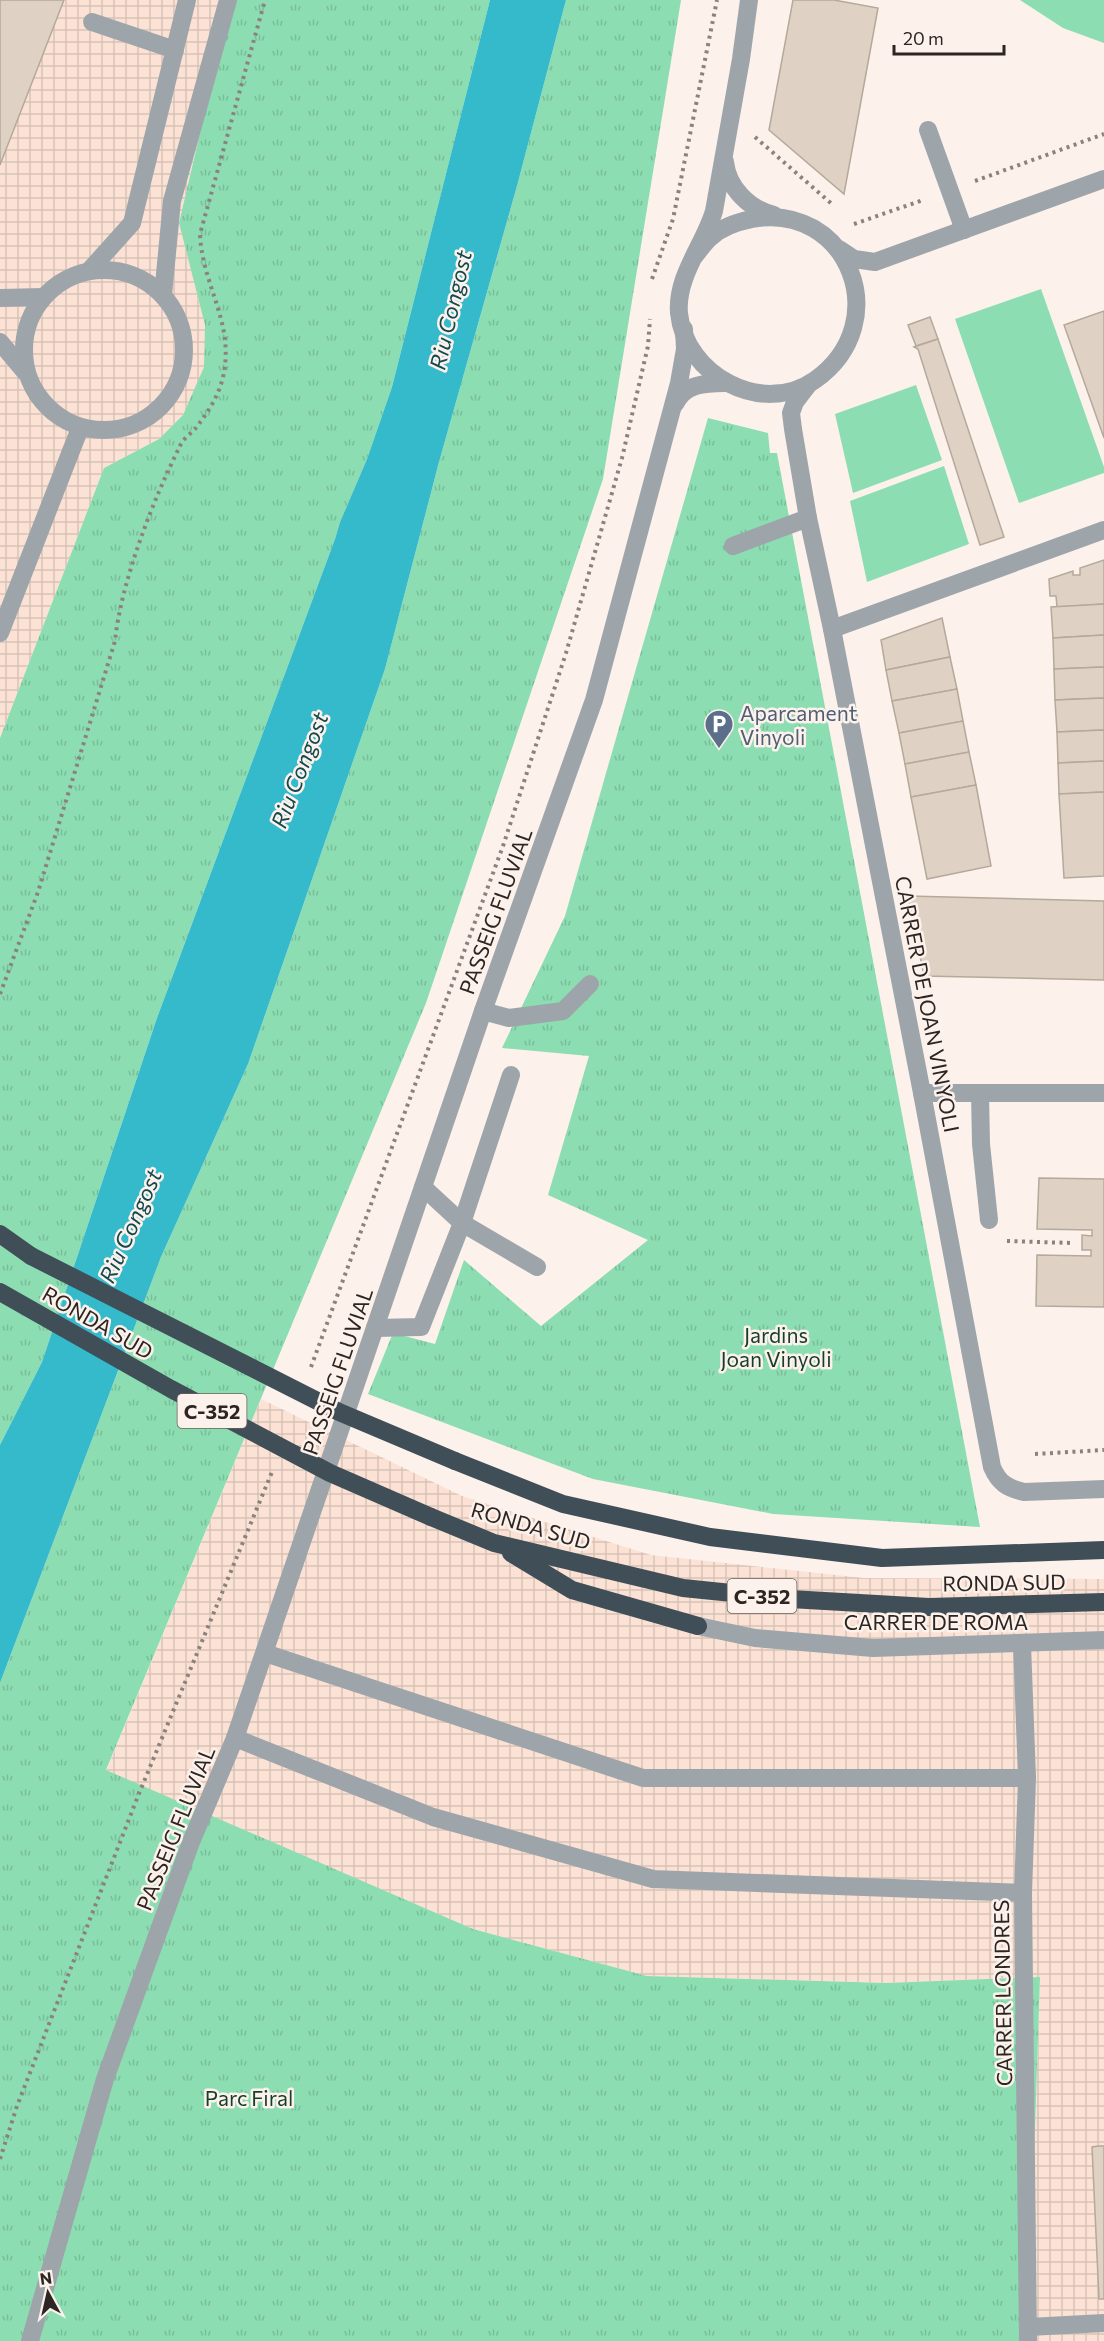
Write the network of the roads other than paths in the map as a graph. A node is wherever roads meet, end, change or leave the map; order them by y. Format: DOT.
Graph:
graph roads {
  1 [pos="187,0"];
  2 [pos="228,0"];
  3 [pos="748,0"];
  4 [pos="92,22"];
  5 [pos="175,50"];
  6 [pos="928,130"];
  7 [pos="724,157"];
  8 [pos="1104,179"];
  9 [pos="790,219"];
  10 [pos="964,230"];
  11 [pos="835,246"];
  12 [pos="693,258"];
  13 [pos="885,258"];
  14 [pos="89,271"];
  15 [pos="163,295"];
  16 [pos="857,295"];
  17 [pos="43,297"];
  18 [pos="0,298"];
  19 [pos="684,329"];
  20 [pos="0,342"];
  21 [pos="26,373"];
  22 [pos="725,383"];
  23 [pos="808,385"];
  24 [pos="752,392"];
  25 [pos="672,411"];
  26 [pos="80,428"];
  27 [pos="793,429"];
  28 [pos="808,518"];
  29 [pos="1104,530"];
  30 [pos="733,546"];
  31 [pos="832,629"];
  32 [pos="0,633"];
  33 [pos="590,984"];
  34 [pos="483,1011"];
  35 [pos="511,1075"];
  36 [pos="922,1093"];
  37 [pos="980,1093"];
  38 [pos="1104,1093"];
  39 [pos="423,1187"];
  40 [pos="988,1220"];
  41 [pos="462,1223"];
  42 [pos="0,1236"];
  43 [pos="537,1267"];
  44 [pos="0,1292"];
  45 [pos="375,1328"];
  46 [pos="1104,1489"];
  47 [pos="494,1543"];
  48 [pos="1104,1550"];
  49 [pos="1104,1602"];
  50 [pos="698,1626"];
  51 [pos="1104,1640"];
  52 [pos="1022,1644"];
  53 [pos="265,1653"];
  54 [pos="235,1738"];
  55 [pos="1027,1778"];
  56 [pos="1023,1893"];
  57 [pos="1104,2323"];
  58 [pos="1029,2334"];
  59 [pos="30,2341"];
  1 -- 5 [label="street"];
  2 -- 15 [label="street"];
  3 -- 7 [label="street"];
  4 -- 5 [label="street"];
  5 -- 14 [label="street"];
  6 -- 10 [label="street"];
  7 -- 9 [label="street"];
  7 -- 12 [label="street"];
  8 -- 10 [label="street"];
  9 -- 11 [label="street"];
  9 -- 12 [label="street"];
  10 -- 13 [label="street"];
  11 -- 13 [label="street"];
  11 -- 16 [label="street"];
  12 -- 19 [label="street"];
  13 -- 16 [label="street"];
  14 -- 15 [label="street"];
  14 -- 17 [label="street"];
  15 -- 26 [label="street"];
  16 -- 23 [label="street"];
  17 -- 18 [label="street"];
  17 -- 21 [label="street"];
  19 -- 22 [label="street"];
  19 -- 25 [label="street, PASSEIG FLUVIAL"];
  20 -- 21 [label="street"];
  21 -- 26 [label="street"];
  22 -- 24 [label="street"];
  22 -- 25 [label="street, PASSEIG FLUVIAL"];
  23 -- 24 [label="street"];
  23 -- 27 [label="street, CARRER DE JOAN VINYOLI"];
  24 -- 27 [label="street, CARRER DE JOAN VINYOLI"];
  25 -- 34 [label="street, PASSEIG FLUVIAL"];
  26 -- 32 [label="street"];
  27 -- 28 [label="street, CARRER DE JOAN VINYOLI"];
  28 -- 30 [label="street"];
  28 -- 31 [label="street, CARRER DE JOAN VINYOLI"];
  29 -- 31 [label="street"];
  31 -- 36 [label="street, CARRER DE JOAN VINYOLI"];
  33 -- 34 [label="street"];
  34 -- 39 [label="street, PASSEIG FLUVIAL"];
  35 -- 41 [label="street"];
  36 -- 37 [label="street"];
  36 -- 46 [label="street, CARRER DE JOAN VINYOLI"];
  37 -- 38 [label="street"];
  37 -- 40 [label="street"];
  39 -- 41 [label="street"];
  39 -- 45 [label="street, PASSEIG FLUVIAL"];
  41 -- 43 [label="street"];
  41 -- 45 [label="street"];
  42 -- 48 [label="highway, RONDA SUD / C-352, bridge"];
  44 -- 47 [label="highway, RONDA SUD / C-352, bridge"];
  45 -- 53 [label="street, PASSEIG FLUVIAL"];
  47 -- 49 [label="highway, RONDA SUD / C-352"];
  47 -- 50 [label="highway"];
  50 -- 52 [label="street, CARRER DE ROMA"];
  51 -- 52 [label="street, CARRER DE ROMA"];
  52 -- 55 [label="street, CARRER LONDRES"];
  53 -- 54 [label="street, PASSEIG FLUVIAL"];
  53 -- 55 [label="street"];
  54 -- 56 [label="street"];
  54 -- 59 [label="street, PASSEIG FLUVIAL"];
  55 -- 56 [label="street, CARRER LONDRES"];
  56 -- 58 [label="street, CARRER LONDRES"];
  57 -- 58 [label="street"];
}
